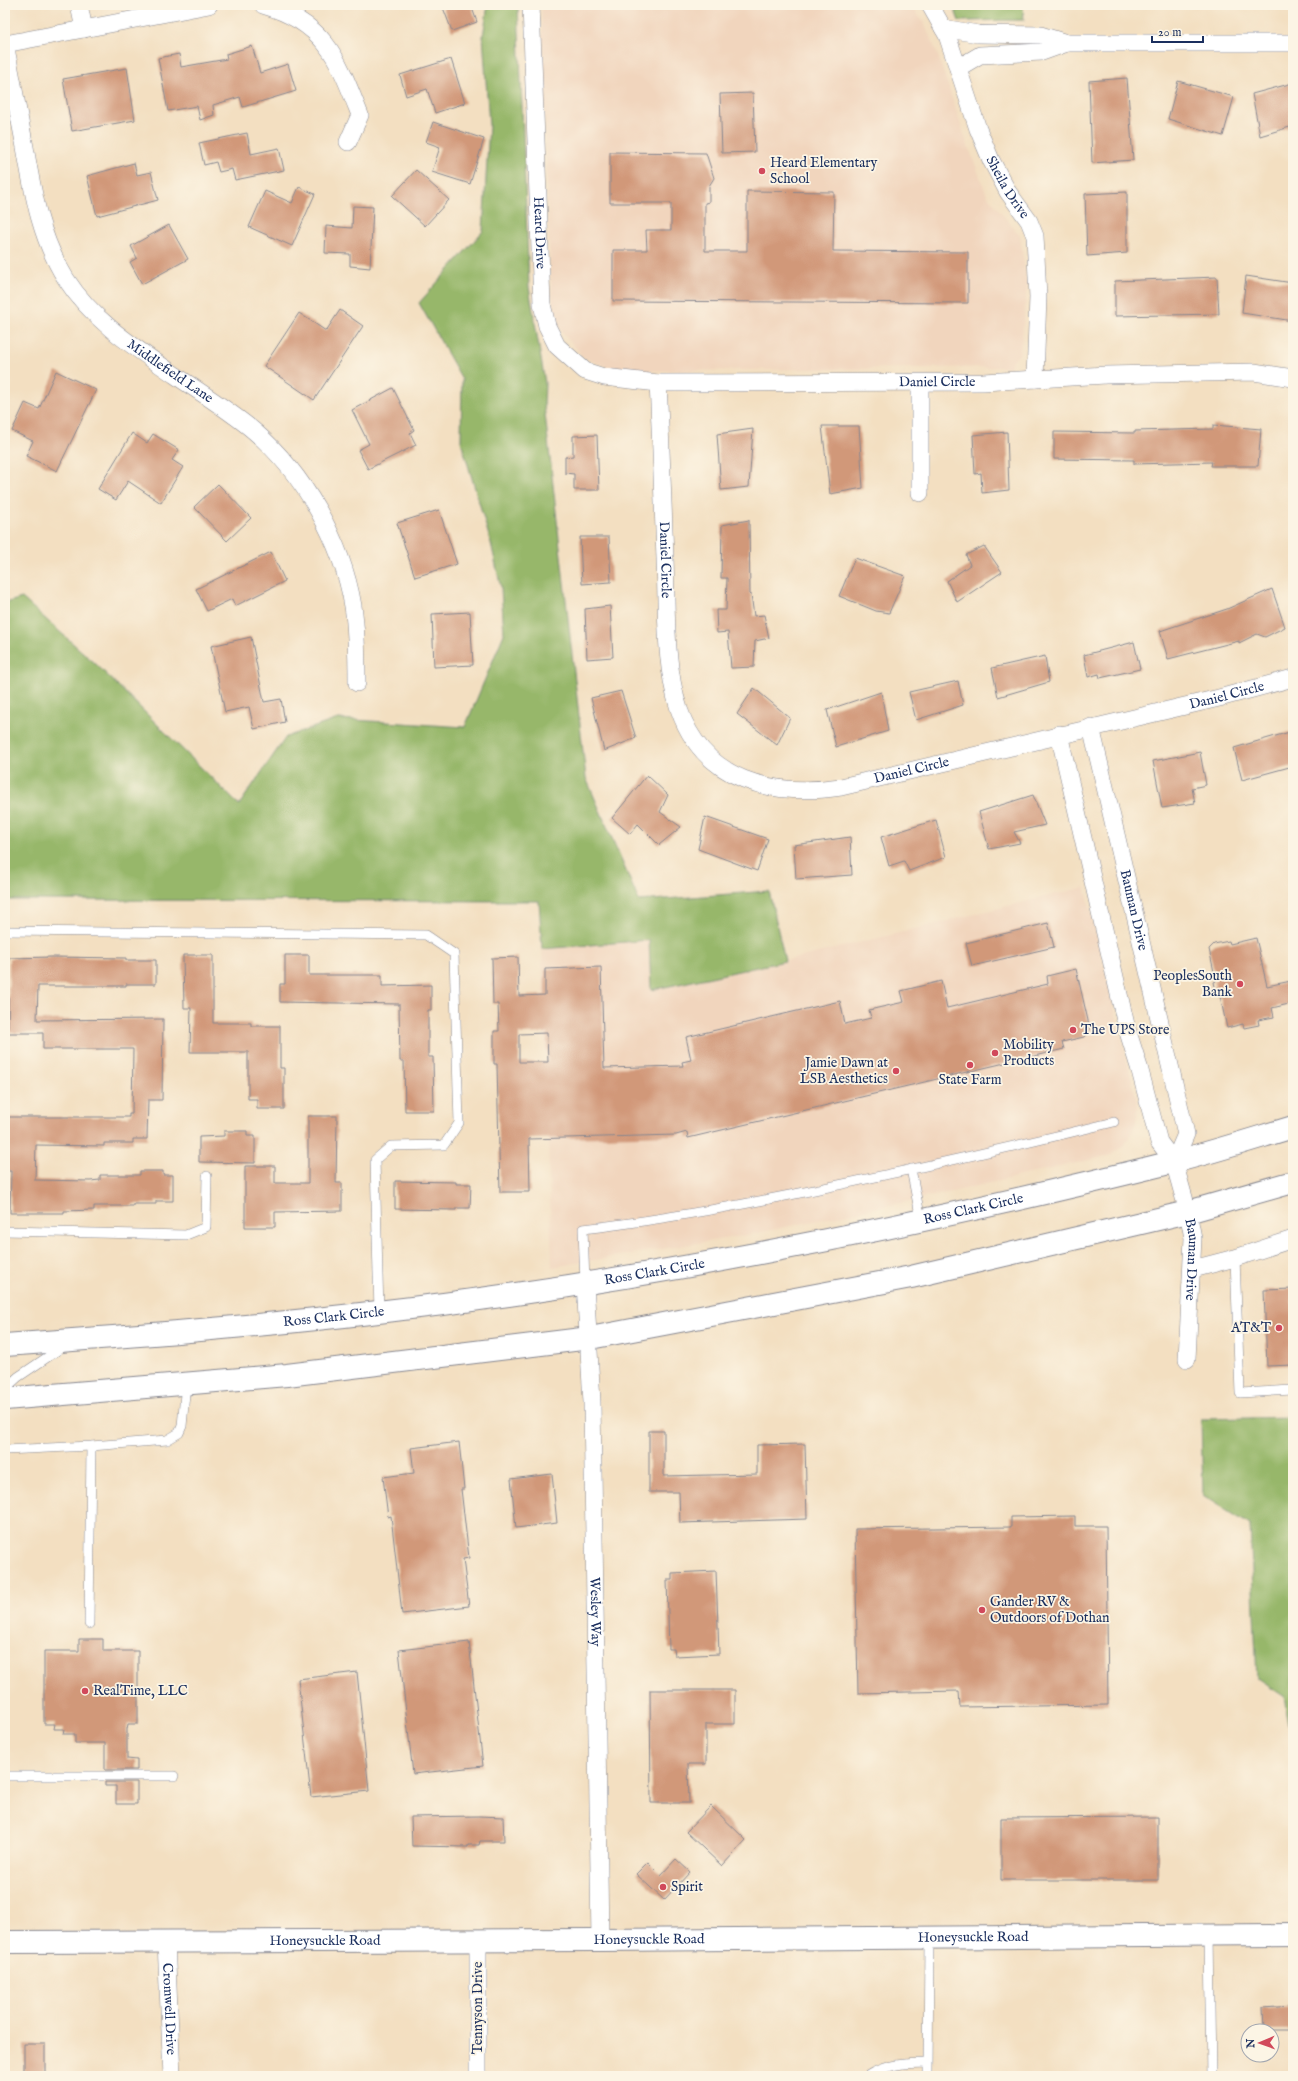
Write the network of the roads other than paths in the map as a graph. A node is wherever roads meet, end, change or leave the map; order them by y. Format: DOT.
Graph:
graph roads {
  1 [pos="79,5"];
  2 [pos="209,5"];
  3 [pos="263,5"];
  4 [pos="531,5"];
  5 [pos="930,5"];
  6 [pos="943,28"];
  7 [pos="84,29"];
  8 [pos="1067,43"];
  9 [pos="1293,43"];
  10 [pos="5,44"];
  11 [pos="958,68"];
  12 [pos="348,142"];
  13 [pos="1293,378"];
  14 [pos="1035,379"];
  15 [pos="920,382"];
  16 [pos="658,383"];
  17 [pos="920,493"];
  18 [pos="1293,678"];
  19 [pos="357,683"];
  20 [pos="1091,727"];
  21 [pos="1059,734"];
  22 [pos="5,931"];
  23 [pos="1114,1122"];
  24 [pos="1293,1128"];
  25 [pos="1174,1162"];
  26 [pos="910,1169"];
  27 [pos="207,1176"];
  28 [pos="1293,1182"];
  29 [pos="1188,1212"];
  30 [pos="920,1220"];
  31 [pos="5,1231"];
  32 [pos="1293,1239"];
  33 [pos="1235,1258"];
  34 [pos="1193,1270"];
  35 [pos="585,1283"];
  36 [pos="379,1312"];
  37 [pos="590,1338"];
  38 [pos="74,1340"];
  39 [pos="5,1345"];
  40 [pos="1187,1359"];
  41 [pos="186,1384"];
  42 [pos="5,1389"];
  43 [pos="1293,1390"];
  44 [pos="5,1398"];
  45 [pos="91,1446"];
  46 [pos="5,1450"];
  47 [pos="89,1624"];
  48 [pos="6,1776"];
  49 [pos="174,1776"];
  50 [pos="1209,1935"];
  51 [pos="1293,1935"];
  52 [pos="928,1937"];
  53 [pos="478,1940"];
  54 [pos="600,1940"];
  55 [pos="5,1942"];
  56 [pos="166,1942"];
  57 [pos="928,2063"];
  58 [pos="172,2076"];
  59 [pos="478,2076"];
  60 [pos="867,2076"];
  61 [pos="928,2076"];
  62 [pos="1211,2076"];
  1 -- 7 [label="street"];
  2 -- 7 [label="street"];
  3 -- 12 [label="street"];
  4 -- 16 [label="street, Heard Drive"];
  5 -- 6 [label="street, Sheila Drive"];
  6 -- 8 [label="street"];
  6 -- 11 [label="street, Sheila Drive"];
  7 -- 10 [label="street"];
  8 -- 9 [label="street"];
  8 -- 11 [label="street"];
  10 -- 19 [label="street, Middlefield Lane"];
  11 -- 14 [label="street, Sheila Drive"];
  13 -- 14 [label="street, Daniel Circle"];
  14 -- 15 [label="street, Daniel Circle"];
  15 -- 16 [label="street, Daniel Circle"];
  15 -- 17 [label="street"];
  16 -- 21 [label="street, Daniel Circle"];
  18 -- 20 [label="street, Daniel Circle"];
  20 -- 21 [label="street, Daniel Circle"];
  20 -- 25 [label="street, Bauman Drive"];
  21 -- 25 [label="street, Bauman Drive"];
  22 -- 36 [label="lane"];
  23 -- 26 [label="lane"];
  24 -- 25 [label="main road, Ross Clark Circle"];
  25 -- 29 [label="street, Bauman Drive"];
  25 -- 30 [label="main road, Ross Clark Circle"];
  26 -- 30 [label="lane"];
  26 -- 35 [label="lane"];
  27 -- 31 [label="lane"];
  28 -- 29 [label="main road"];
  29 -- 34 [label="street, Bauman Drive"];
  29 -- 37 [label="main road"];
  30 -- 35 [label="main road, Ross Clark Circle"];
  32 -- 33 [label="street"];
  33 -- 34 [label="street"];
  33 -- 43 [label="lane"];
  34 -- 40 [label="street, Bauman Drive"];
  35 -- 36 [label="main road, Ross Clark Circle"];
  35 -- 37 [label="street, Wesley Way"];
  36 -- 38 [label="main road, Ross Clark Circle"];
  37 -- 41 [label="main road"];
  37 -- 54 [label="street, Wesley Way"];
  38 -- 39 [label="main road, Ross Clark Circle"];
  38 -- 42 [label="lane"];
  41 -- 44 [label="main road"];
  41 -- 45 [label="lane"];
  45 -- 46 [label="lane"];
  45 -- 47 [label="lane"];
  48 -- 49 [label="lane"];
  50 -- 51 [label="main road, Honeysuckle Road"];
  50 -- 52 [label="main road, Honeysuckle Road"];
  50 -- 62 [label="lane"];
  52 -- 54 [label="main road, Honeysuckle Road"];
  52 -- 57 [label="lane"];
  53 -- 54 [label="main road, Honeysuckle Road"];
  53 -- 56 [label="main road, Honeysuckle Road"];
  53 -- 59 [label="street, Tennyson Drive"];
  55 -- 56 [label="main road, Honeysuckle Road"];
  56 -- 58 [label="street, Cromwell Drive"];
  57 -- 60 [label="lane"];
  57 -- 61 [label="lane"];
}
